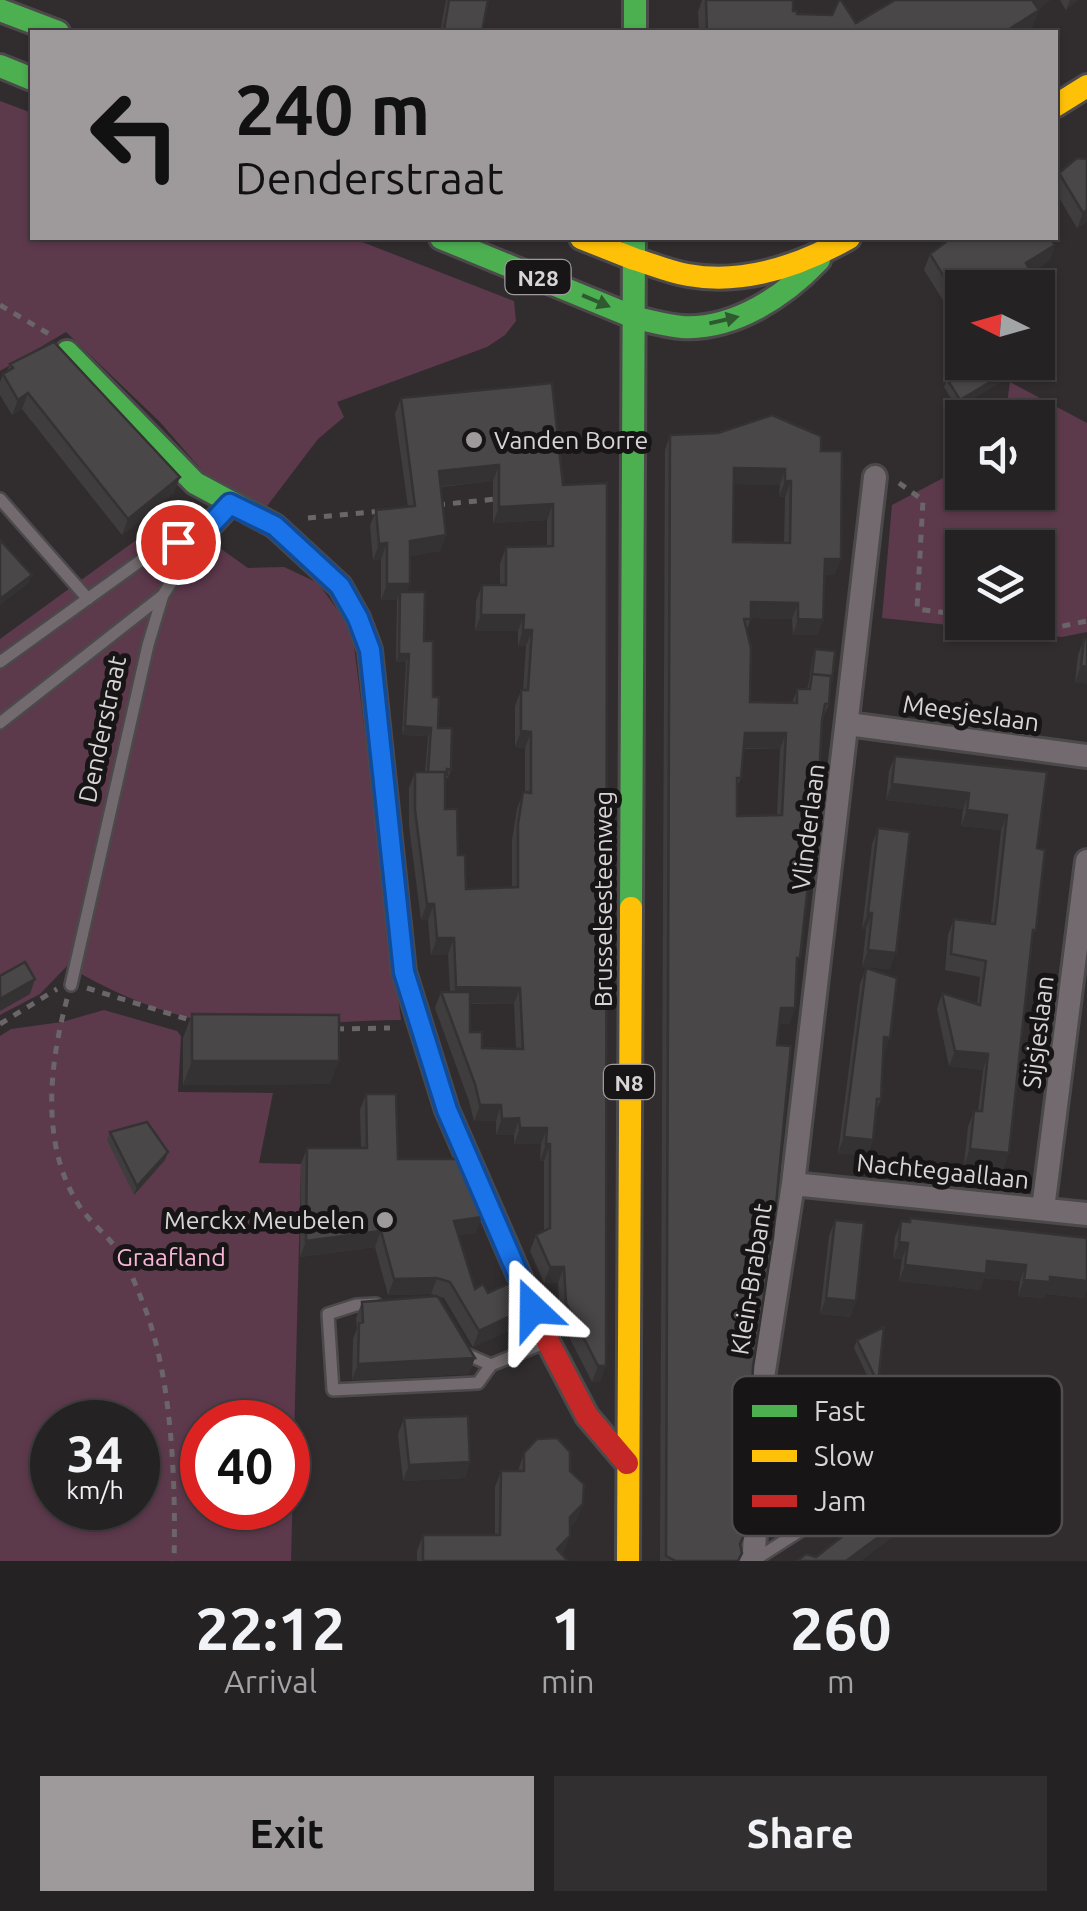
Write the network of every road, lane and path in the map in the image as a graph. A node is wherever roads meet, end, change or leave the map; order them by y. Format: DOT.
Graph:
graph roads {
  1 [pos="635,0"];
  2 [pos="0,10"];
  3 [pos="53,30"];
  4 [pos="634,30"];
  5 [pos="0,66"];
  6 [pos="30,78"];
  7 [pos="1087,86"];
  8 [pos="1058,104"];
  9 [pos="446,240"];
  10 [pos="592,240"];
  11 [pos="846,240"];
  12 [pos="634,248"];
  13 [pos="825,253"];
  14 [pos="0,305"];
  15 [pos="636,318"];
  16 [pos="67,352"];
  17 [pos="883,478"];
  18 [pos="499,498"];
  19 [pos="0,499"];
  20 [pos="230,504"];
  21 [pos="421,506"];
  22 [pos="382,510"];
  23 [pos="275,526"];
  24 [pos="202,534"];
  25 [pos="163,596"];
  26 [pos="88,599"];
  27 [pos="945,613"];
  28 [pos="1087,621"];
  29 [pos="1055,628"];
  30 [pos="0,662"];
  31 [pos="0,722"];
  32 [pos="848,724"];
  33 [pos="1087,756"];
  34 [pos="1087,861"];
  35 [pos="72,985"];
  36 [pos="0,1024"];
  37 [pos="208,1025"];
  38 [pos="420,1028"];
  39 [pos="330,1029"];
  40 [pos="793,1184"];
  41 [pos="1043,1209"];
  42 [pos="1087,1214"];
  43 [pos="394,1304"];
  44 [pos="458,1340"];
  45 [pos="548,1342"];
  46 [pos="491,1365"];
  47 [pos="763,1376"];
  48 [pos="627,1463"];
  49 [pos="755,1536"];
  50 [pos="790,1536"];
  51 [pos="174,1561"];
  52 [pos="628,1561"];
  53 [pos="751,1561"];
  1 -- 4 [label="main road"];
  2 -- 3 [label="main road"];
  5 -- 6 [label="main road"];
  7 -- 8 [label="main road"];
  9 -- 15 [label="main road, N28, one-way"];
  10 -- 12 [label="main road, N28"];
  11 -- 13 [label="main road, N28"];
  12 -- 13 [label="main road, N28"];
  12 -- 15 [label="main road, Brusselsesteenweg / N8"];
  15 -- 13 [label="main road, N28, one-way"];
  14 -- 16 [label="path"];
  15 -- 48 [label="main road, Brusselsesteenweg / N8"];
  16 -- 20 [label="main road"];
  17 -- 27 [label="path"];
  17 -- 32 [label="street, Vlinderlaan"];
  18 -- 21 [label="path"];
  19 -- 26 [label="lane"];
  20 -- 23 [label="main road"];
  20 -- 24 [label="street, Denderstraat"];
  22 -- 23 [label="path"];
  23 -- 38 [label="main road"];
  24 -- 25 [label="lane, Denderstraat"];
  24 -- 26 [label="lane"];
  25 -- 31 [label="lane"];
  25 -- 35 [label="lane, Denderstraat"];
  26 -- 30 [label="lane"];
  28 -- 29 [label="path"];
  32 -- 33 [label="street, Meesjeslaan"];
  32 -- 40 [label="street, Vlinderlaan"];
  34 -- 41 [label="street, Sijsjeslaan"];
  35 -- 36 [label="path"];
  35 -- 37 [label="path"];
  35 -- 51 [label="path"];
  38 -- 39 [label="path"];
  38 -- 45 [label="main road"];
  40 -- 41 [label="street, Nachtegaallaan"];
  40 -- 47 [label="street, Klein-Brabant"];
  41 -- 42 [label="street, Nachtegaallaan"];
  43 -- 46 [label="lane"];
  44 -- 46 [label="lane"];
  45 -- 46 [label="lane"];
  45 -- 48 [label="main road"];
  48 -- 52 [label="main road, Brusselsesteenweg / N8"];
  49 -- 53 [label="street, Klein-Brabant"];
  50 -- 53 [label="lane"];
}
